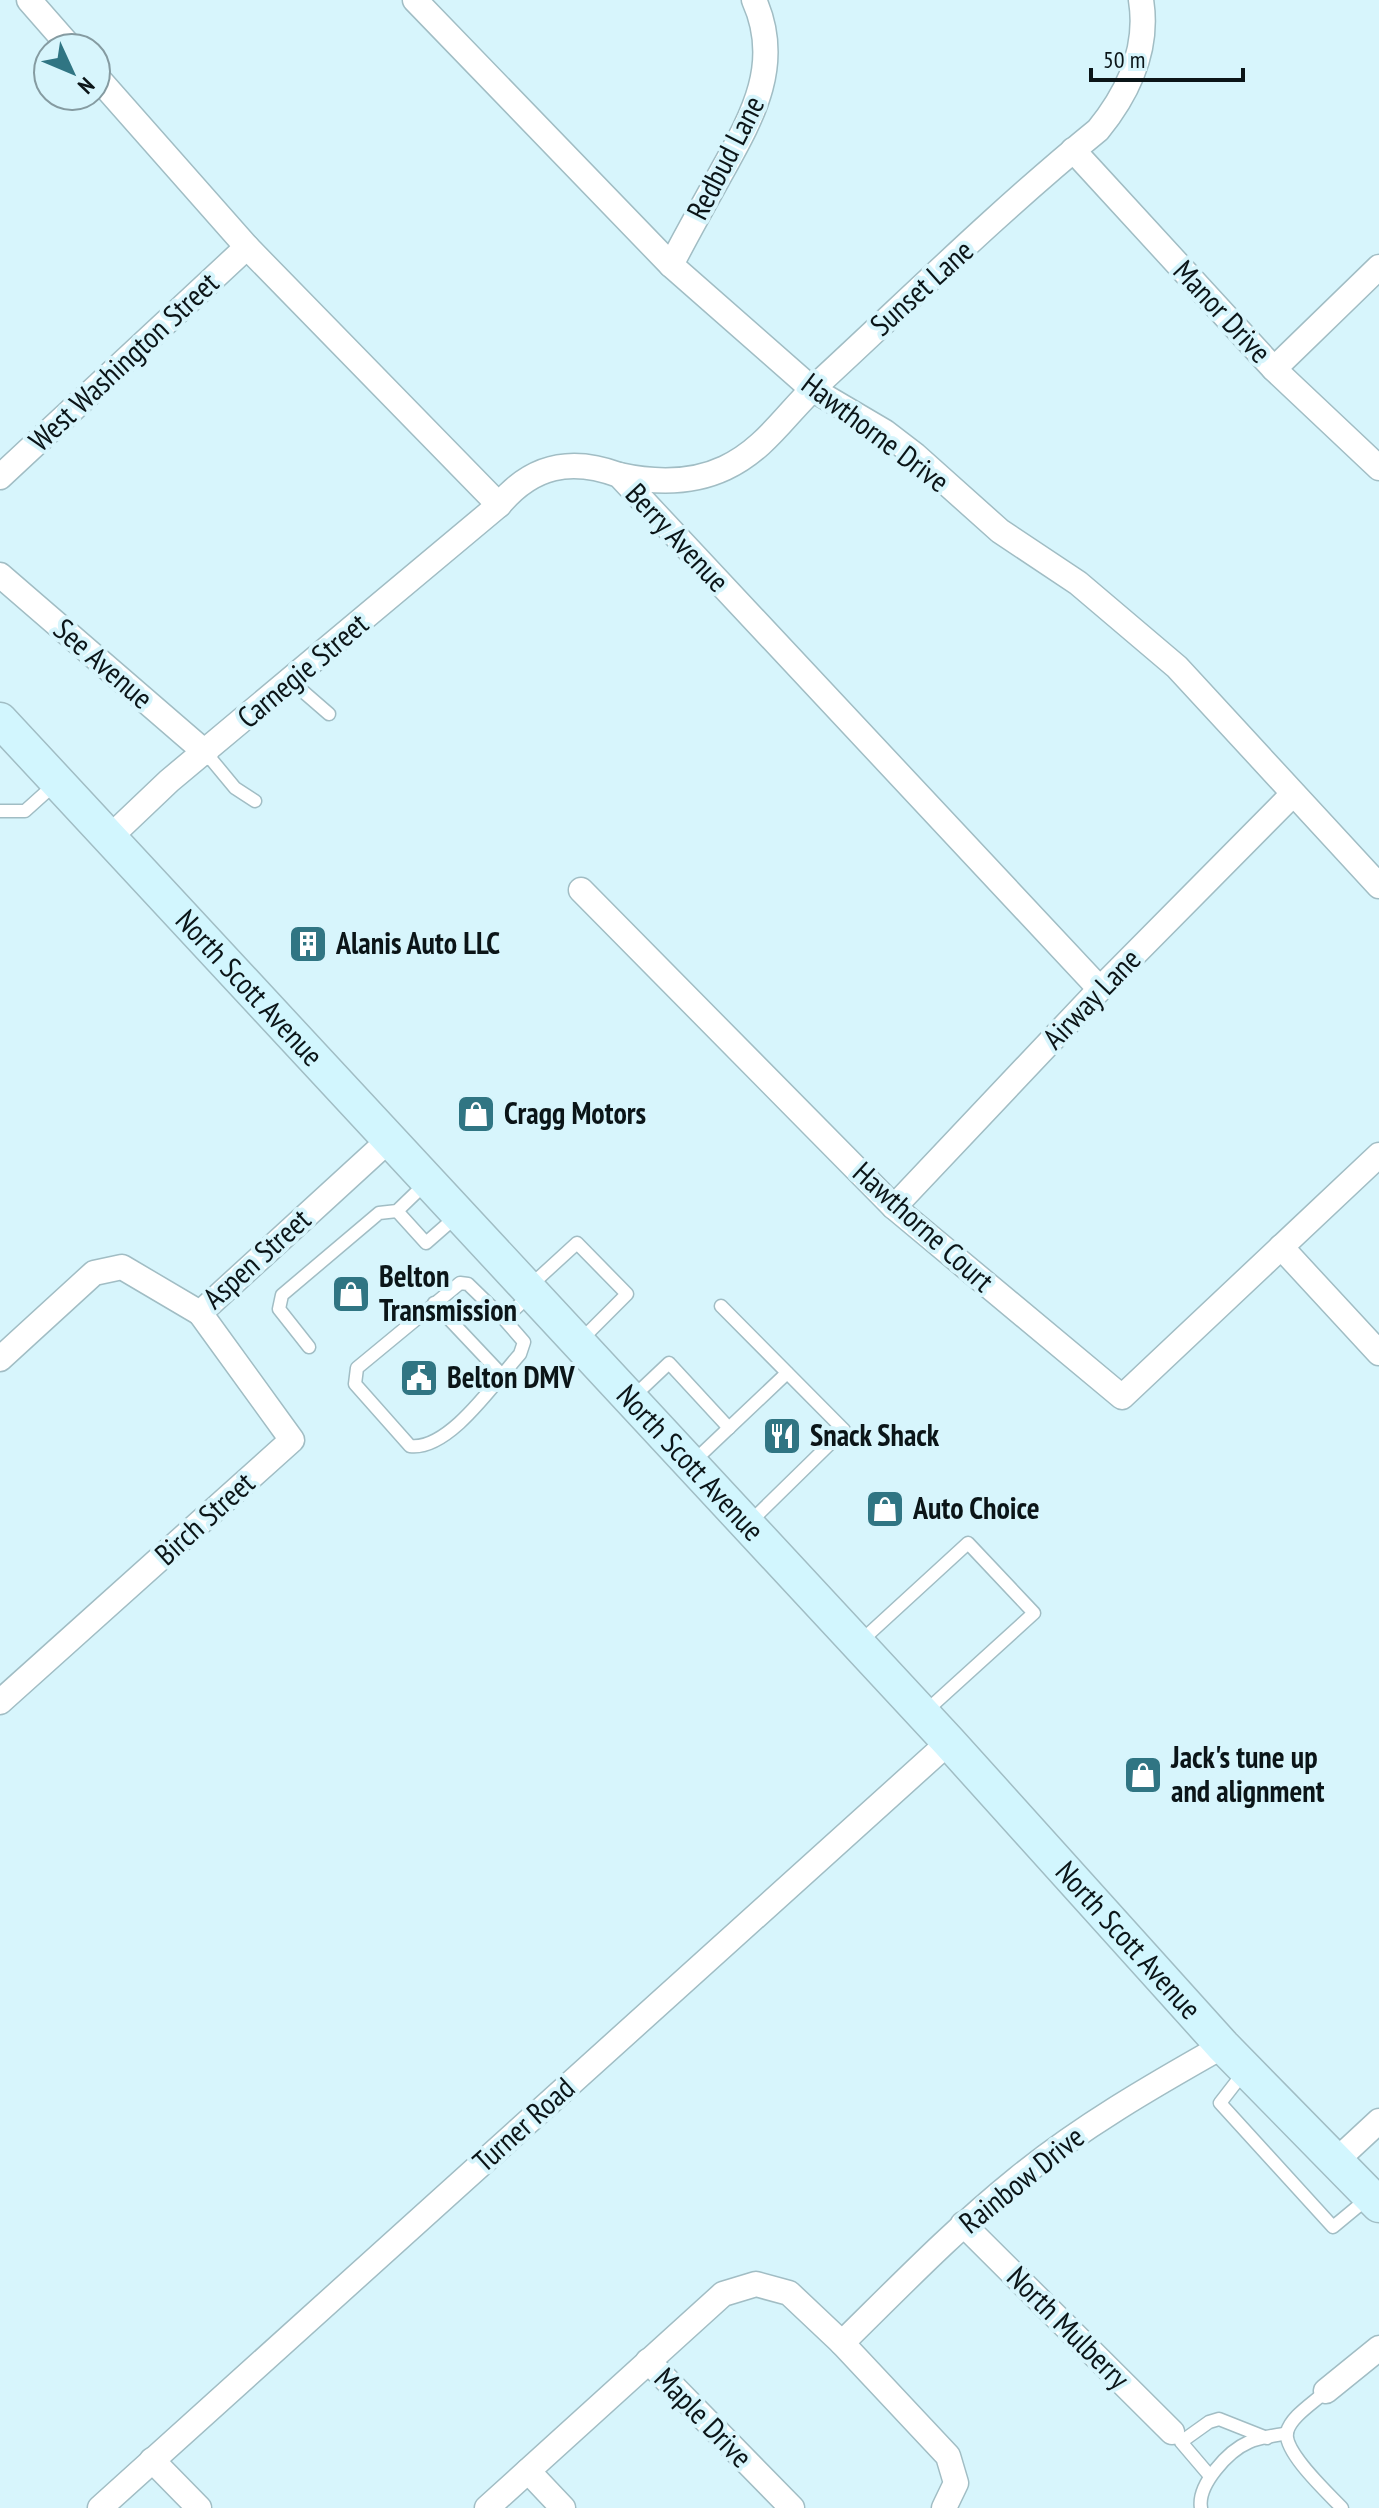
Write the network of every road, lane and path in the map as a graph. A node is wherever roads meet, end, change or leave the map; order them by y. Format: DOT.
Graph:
graph roads {
  1 [pos="29,0"];
  2 [pos="415,0"];
  3 [pos="754,0"];
  4 [pos="1141,0"];
  5 [pos="57,32"];
  6 [pos="112,94"];
  7 [pos="1073,150"];
  8 [pos="247,247"];
  9 [pos="671,265"];
  10 [pos="1379,267"];
  11 [pos="1274,369"];
  12 [pos="812,389"];
  13 [pos="1379,468"];
  14 [pos="619,475"];
  15 [pos="0,477"];
  16 [pos="499,505"];
  17 [pos="0,575"];
  18 [pos="291,681"];
  19 [pos="329,714"];
  20 [pos="3,730"];
  21 [pos="206,753"];
  22 [pos="57,783"];
  23 [pos="1292,795"];
  24 [pos="255,801"];
  25 [pos="0,811"];
  26 [pos="108,839"];
  27 [pos="1379,886"];
  28 [pos="581,890"];
  29 [pos="1100,989"];
  30 [pos="390,1139"];
  31 [pos="1379,1155"];
  32 [pos="428,1181"];
  33 [pos="894,1207"];
  34 [pos="397,1211"];
  35 [pos="459,1214"];
  36 [pos="1281,1247"];
  37 [pos="530,1290"];
  38 [pos="434,1303"];
  39 [pos="721,1306"];
  40 [pos="200,1313"];
  41 [pos="504,1319"];
  42 [pos="578,1342"];
  43 [pos="309,1347"];
  44 [pos="1379,1353"];
  45 [pos="0,1359"];
  46 [pos="787,1373"];
  47 [pos="502,1375"];
  48 [pos="631,1399"];
  49 [pos="729,1428"];
  50 [pos="691,1464"];
  51 [pos="747,1525"];
  52 [pos="858,1644"];
  53 [pos="0,1702"];
  54 [pos="923,1714"];
  55 [pos="949,1742"];
  56 [pos="1235,2057"];
  57 [pos="1379,2121"];
  58 [pos="1338,2159"];
  59 [pos="1375,2200"];
  60 [pos="963,2224"];
  61 [pos="842,2343"];
  62 [pos="1379,2348"];
  63 [pos="648,2361"];
  64 [pos="1326,2391"];
  65 [pos="1172,2432"];
  66 [pos="1287,2433"];
  67 [pos="1267,2438"];
  68 [pos="152,2460"];
  69 [pos="528,2471"];
  70 [pos="1210,2476"];
  71 [pos="100,2508"];
  72 [pos="199,2508"];
  73 [pos="487,2508"];
  74 [pos="563,2508"];
  75 [pos="792,2508"];
  76 [pos="944,2508"];
  77 [pos="1201,2508"];
  78 [pos="1342,2508"];
  1 -- 5 [label="street"];
  2 -- 9 [label="street, Hawthorne Drive"];
  3 -- 9 [label="street, Redbud Lane"];
  4 -- 7 [label="street, Sunset Lane"];
  6 -- 8 [label="street"];
  7 -- 11 [label="street, Manor Drive"];
  7 -- 12 [label="street, Sunset Lane"];
  8 -- 15 [label="street, West Washington Street"];
  8 -- 16 [label="street"];
  9 -- 12 [label="street, Hawthorne Drive"];
  10 -- 11 [label="street"];
  11 -- 13 [label="street, Manor Drive"];
  12 -- 14 [label="street, Sunset Lane"];
  12 -- 23 [label="street, Hawthorne Drive"];
  14 -- 16 [label="street, Berry Avenue"];
  14 -- 29 [label="street, Berry Avenue"];
  16 -- 18 [label="street, Carnegie Street"];
  17 -- 21 [label="street, See Avenue"];
  18 -- 19 [label="lane"];
  18 -- 21 [label="street, Carnegie Street"];
  20 -- 22 [label="main road, North Scott Avenue"];
  21 -- 24 [label="lane"];
  21 -- 26 [label="street, Carnegie Street"];
  22 -- 25 [label="lane"];
  22 -- 26 [label="main road, North Scott Avenue"];
  23 -- 27 [label="street, Hawthorne Drive"];
  23 -- 29 [label="street, Airway Lane"];
  26 -- 30 [label="main road, North Scott Avenue"];
  28 -- 33 [label="street, Hawthorne Court"];
  29 -- 33 [label="street, Airway Lane"];
  30 -- 32 [label="main road, North Scott Avenue"];
  30 -- 40 [label="street, Aspen Street"];
  31 -- 36 [label="street"];
  32 -- 34 [label="lane"];
  32 -- 35 [label="main road, North Scott Avenue"];
  33 -- 36 [label="street, Hawthorne Court"];
  34 -- 35 [label="lane"];
  34 -- 43 [label="lane"];
  35 -- 37 [label="main road, North Scott Avenue"];
  36 -- 44 [label="street"];
  37 -- 41 [label="lane"];
  37 -- 42 [label="main road, North Scott Avenue"];
  37 -- 42 [label="lane"];
  38 -- 41 [label="lane"];
  38 -- 47 [label="lane"];
  38 -- 47 [label="lane"];
  39 -- 46 [label="lane"];
  40 -- 45 [label="street, Aspen Street"];
  40 -- 53 [label="street, Birch Street"];
  41 -- 47 [label="lane"];
  42 -- 48 [label="main road, North Scott Avenue"];
  46 -- 49 [label="lane"];
  46 -- 51 [label="lane"];
  48 -- 49 [label="lane"];
  48 -- 50 [label="main road, North Scott Avenue"];
  49 -- 50 [label="lane"];
  50 -- 51 [label="main road, North Scott Avenue"];
  51 -- 52 [label="main road, North Scott Avenue"];
  52 -- 54 [label="main road, North Scott Avenue"];
  52 -- 54 [label="lane"];
  54 -- 55 [label="main road, North Scott Avenue"];
  55 -- 56 [label="main road, North Scott Avenue"];
  55 -- 68 [label="street, Turner Road"];
  56 -- 58 [label="main road, North Scott Avenue"];
  56 -- 59 [label="lane"];
  56 -- 60 [label="street, Rainbow Drive"];
  57 -- 58 [label="street"];
  58 -- 59 [label="main road, North Scott Avenue"];
  60 -- 61 [label="street, Rainbow Drive"];
  60 -- 65 [label="street, North Mulberry"];
  61 -- 63 [label="street"];
  61 -- 76 [label="street"];
  62 -- 64 [label="street"];
  63 -- 69 [label="street"];
  63 -- 75 [label="street, Maple Drive"];
  64 -- 66 [label="lane"];
  66 -- 67 [label="lane"];
  66 -- 78 [label="lane"];
  67 -- 70 [label="lane"];
  67 -- 70 [label="lane"];
  68 -- 71 [label="street, Turner Road"];
  68 -- 72 [label="street"];
  69 -- 73 [label="street"];
  69 -- 74 [label="street"];
  70 -- 77 [label="lane"];
}
